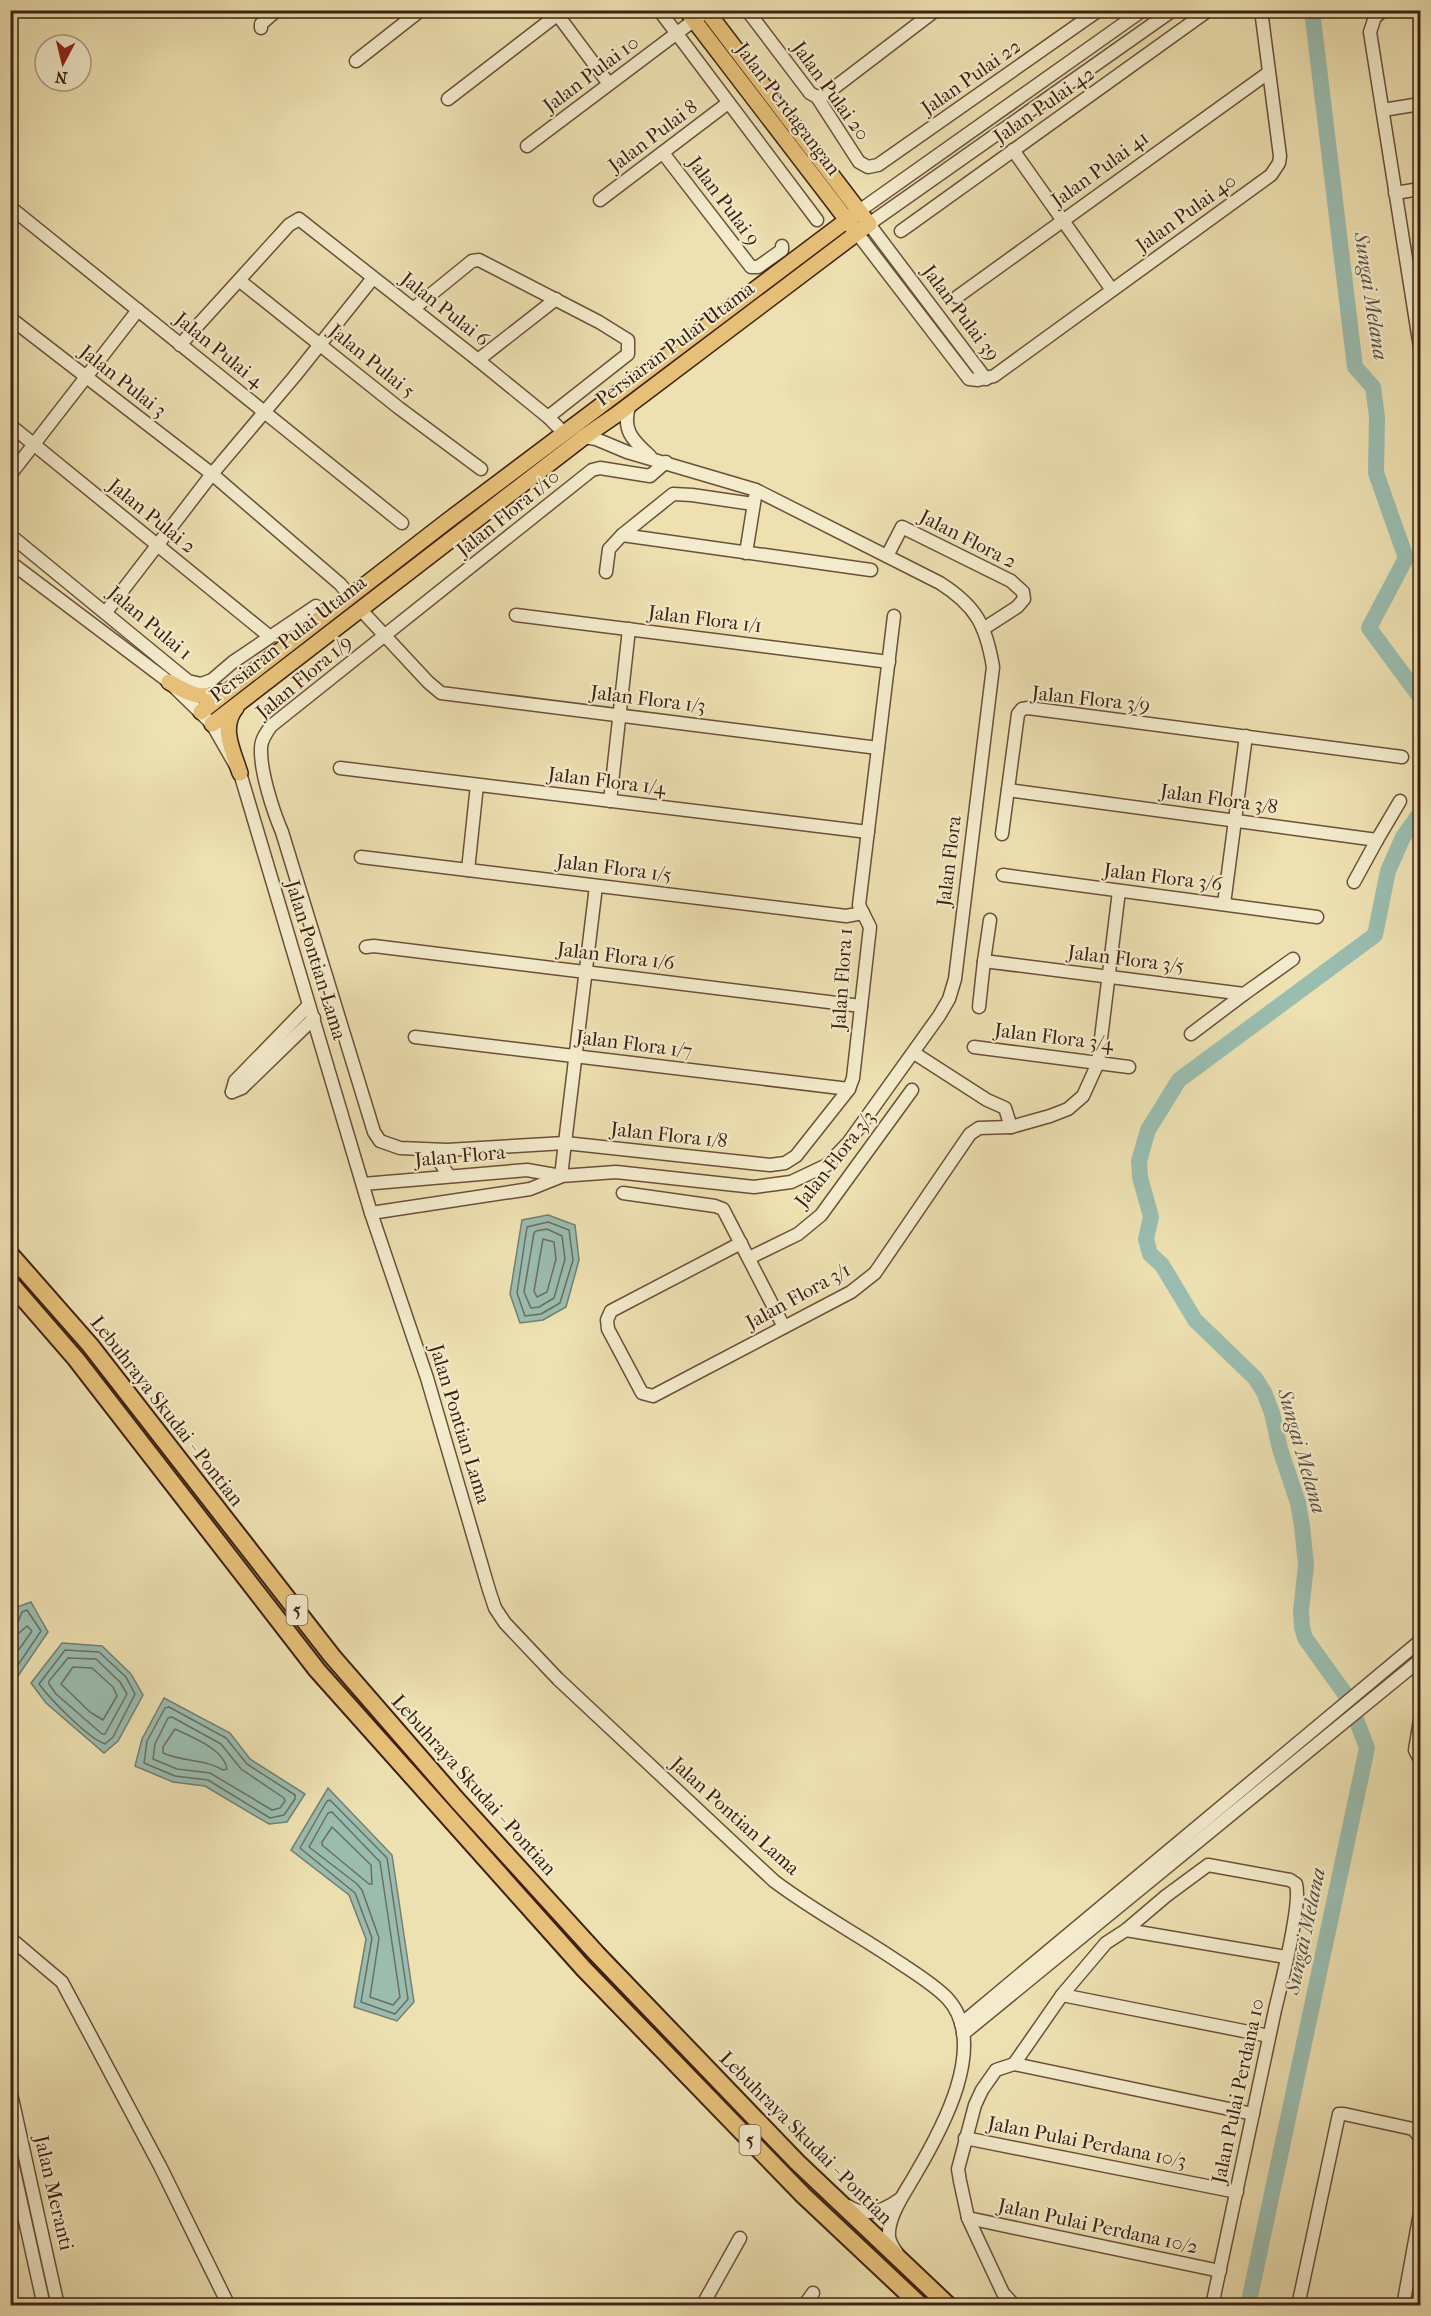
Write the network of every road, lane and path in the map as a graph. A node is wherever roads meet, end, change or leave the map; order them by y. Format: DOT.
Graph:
graph roads {
  1 [pos="277,10"];
  2 [pos="421,10"];
  3 [pos="659,10"];
  4 [pos="747,10"];
  5 [pos="936,10"];
  6 [pos="1100,10"];
  7 [pos="1143,10"];
  8 [pos="1173,10"];
  9 [pos="1209,10"];
  10 [pos="1261,10"];
  11 [pos="1384,10"];
  12 [pos="706,11"];
  13 [pos="556,13"];
  14 [pos="690,16"];
  15 [pos="261,28"];
  16 [pos="676,34"];
  17 [pos="356,62"];
  18 [pos="1268,74"];
  19 [pos="609,84"];
  20 [pos="817,97"];
  21 [pos="448,99"];
  22 [pos="728,103"];
  23 [pos="1420,104"];
  24 [pos="1383,110"];
  25 [pos="527,146"];
  26 [pos="1013,150"];
  27 [pos="663,153"];
  28 [pos="862,165"];
  29 [pos="1420,189"];
  30 [pos="1395,193"];
  31 [pos="600,201"];
  32 [pos="10,207"];
  33 [pos="853,216"];
  34 [pos="817,220"];
  35 [pos="1063,220"];
  36 [pos="863,229"];
  37 [pos="901,231"];
  38 [pos="782,246"];
  39 [pos="1416,277"];
  40 [pos="373,278"];
  41 [pos="240,281"];
  42 [pos="1112,290"];
  43 [pos="957,297"];
  44 [pos="556,299"];
  45 [pos="413,309"];
  46 [pos="138,310"];
  47 [pos="10,318"];
  48 [pos="319,344"];
  49 [pos="180,345"];
  50 [pos="1420,347"];
  51 [pos="478,360"];
  52 [pos="85,377"];
  53 [pos="986,379"];
  54 [pos="630,404"];
  55 [pos="265,412"];
  56 [pos="548,417"];
  57 [pos="10,425"];
  58 [pos="564,433"];
  59 [pos="584,437"];
  60 [pos="33,444"];
  61 [pos="653,458"];
  62 [pos="666,462"];
  63 [pos="481,469"];
  64 [pos="212,474"];
  65 [pos="10,475"];
  66 [pos="756,490"];
  67 [pos="753,504"];
  68 [pos="402,523"];
  69 [pos="10,535"];
  70 [pos="622,535"];
  71 [pos="157,545"];
  72 [pos="746,552"];
  73 [pos="887,556"];
  74 [pos="10,562"];
  75 [pos="872,570"];
  76 [pos="606,572"];
  77 [pos="351,597"];
  78 [pos="316,606"];
  79 [pos="361,610"];
  80 [pos="106,612"];
  81 [pos="516,615"];
  82 [pos="894,616"];
  83 [pos="629,629"];
  84 [pos="983,629"];
  85 [pos="385,635"];
  86 [pos="270,636"];
  87 [pos="889,662"];
  88 [pos="169,682"];
  89 [pos="237,684"];
  90 [pos="242,701"];
  91 [pos="201,712"];
  92 [pos="619,715"];
  93 [pos="212,724"];
  94 [pos="1246,736"];
  95 [pos="878,748"];
  96 [pos="1402,757"];
  97 [pos="340,768"];
  98 [pos="240,773"];
  99 [pos="477,785"];
  100 [pos="1008,790"];
  101 [pos="610,801"];
  102 [pos="1400,801"];
  103 [pos="1235,820"];
  104 [pos="868,832"];
  105 [pos="1002,834"];
  106 [pos="1377,840"];
  107 [pos="361,857"];
  108 [pos="468,870"];
  109 [pos="1003,875"];
  110 [pos="1354,882"];
  111 [pos="596,886"];
  112 [pos="1119,891"];
  113 [pos="1224,904"];
  114 [pos="863,913"];
  115 [pos="1317,917"];
  116 [pos="990,920"];
  117 [pos="366,947"];
  118 [pos="1293,959"];
  119 [pos="984,961"];
  120 [pos="586,972"];
  121 [pos="1108,976"];
  122 [pos="1244,994"];
  123 [pos="309,1005"];
  124 [pos="861,1006"];
  125 [pos="979,1007"];
  126 [pos="314,1018"];
  127 [pos="1191,1034"];
  128 [pos="415,1037"];
  129 [pos="974,1047"];
  130 [pos="914,1053"];
  131 [pos="575,1056"];
  132 [pos="1098,1063"];
  133 [pos="1129,1067"];
  134 [pos="849,1089"];
  135 [pos="912,1090"];
  136 [pos="1011,1126"];
  137 [pos="565,1143"];
  138 [pos="434,1155"];
  139 [pos="770,1165"];
  140 [pos="449,1176"];
  141 [pos="561,1176"];
  142 [pos="418,1179"];
  143 [pos="363,1184"];
  144 [pos="623,1193"];
  145 [pos="371,1213"];
  146 [pos="741,1243"];
  147 [pos="10,1254"];
  148 [pos="749,1258"];
  149 [pos="10,1283"];
  150 [pos="784,1327"];
  151 [pos="1420,1641"];
  152 [pos="1420,1660"];
  153 [pos="1420,1720"];
  154 [pos="1332,1725"];
  155 [pos="1418,1756"];
  156 [pos="1126,1930"];
  157 [pos="10,1938"];
  158 [pos="1286,1957"];
  159 [pos="1062,1995"];
  160 [pos="948,2000"];
  161 [pos="981,2007"];
  162 [pos="980,2020"];
  163 [pos="962,2029"];
  164 [pos="1269,2036"];
  165 [pos="963,2064"];
  166 [pos="1014,2064"];
  167 [pos="10,2090"];
  168 [pos="1253,2114"];
  169 [pos="965,2138"];
  170 [pos="10,2153"];
  171 [pos="1420,2158"];
  172 [pos="797,2162"];
  173 [pos="1237,2192"];
  174 [pos="902,2197"];
  175 [pos="1420,2213"];
  176 [pos="968,2218"];
  177 [pos="740,2238"];
  178 [pos="904,2265"];
  179 [pos="1220,2271"];
  180 [pos="813,2293"];
  181 [pos="44,2306"];
  182 [pos="58,2306"];
  183 [pos="229,2306"];
  184 [pos="702,2306"];
  185 [pos="804,2306"];
  186 [pos="921,2306"];
  187 [pos="949,2306"];
  188 [pos="1015,2306"];
  189 [pos="1212,2306"];
  190 [pos="1298,2306"];
  191 [pos="1403,2306"];
  1 -- 15 [label="street"];
  2 -- 17 [label="street"];
  3 -- 16 [label="street"];
  4 -- 20 [label="street, Jalan Pulai 20"];
  5 -- 20 [label="street"];
  6 -- 28 [label="street, Jalan Pulai 22"];
  7 -- 33 [label="street, Persiaran Pulai Utama"];
  8 -- 36 [label="street, Persiaran Pulai Utama"];
  9 -- 26 [label="street, Jalan Pulai 42"];
  10 -- 18 [label="street, Jalan Pulai 40"];
  11 -- 24 [label="street"];
  12 -- 14 [label="street, Jalan Pulai 10"];
  12 -- 33 [label="main road, Jalan Perdagangan"];
  13 -- 19 [label="street"];
  13 -- 21 [label="street"];
  14 -- 16 [label="street, Jalan Pulai 10"];
  14 -- 33 [label="main road, Jalan Perdagangan"];
  16 -- 19 [label="street, Jalan Pulai 10"];
  16 -- 22 [label="street"];
  18 -- 35 [label="street, Jalan Pulai 41"];
  18 -- 42 [label="street, Jalan Pulai 40"];
  19 -- 25 [label="street, Jalan Pulai 10"];
  20 -- 28 [label="street, Jalan Pulai 20"];
  22 -- 27 [label="street, Jalan Pulai 8"];
  22 -- 34 [label="street"];
  23 -- 24 [label="street"];
  24 -- 30 [label="street"];
  26 -- 35 [label="street"];
  26 -- 37 [label="street, Jalan Pulai 42"];
  27 -- 31 [label="street, Jalan Pulai 8"];
  27 -- 38 [label="street, Jalan Pulai 9"];
  29 -- 30 [label="street"];
  30 -- 39 [label="street"];
  32 -- 46 [label="street, Jalan Pulai 4"];
  33 -- 36 [label="main road, Jalan Perdagangan"];
  33 -- 58 [label="main road, Persiaran Pulai Utama"];
  35 -- 42 [label="street"];
  35 -- 43 [label="street, Jalan Pulai 41"];
  36 -- 53 [label="street, Jalan Pulai 39"];
  36 -- 54 [label="main road, Persiaran Pulai Utama"];
  39 -- 50 [label="street"];
  40 -- 41 [label="street, Jalan Pulai 6"];
  40 -- 45 [label="street, Jalan Pulai 6"];
  40 -- 48 [label="street"];
  41 -- 48 [label="street, Jalan Pulai 5"];
  41 -- 49 [label="street"];
  42 -- 53 [label="street, Jalan Pulai 40"];
  44 -- 45 [label="street"];
  44 -- 51 [label="street"];
  44 -- 56 [label="street"];
  45 -- 51 [label="street, Jalan Pulai 6"];
  46 -- 49 [label="street, Jalan Pulai 4"];
  46 -- 52 [label="street"];
  47 -- 52 [label="street, Jalan Pulai 3"];
  48 -- 55 [label="street"];
  48 -- 63 [label="street, Jalan Pulai 5"];
  49 -- 55 [label="street, Jalan Pulai 4"];
  51 -- 56 [label="street, Jalan Pulai 6"];
  52 -- 60 [label="street"];
  52 -- 64 [label="street, Jalan Pulai 3"];
  54 -- 59 [label="main road, Persiaran Pulai Utama"];
  54 -- 61 [label="street, Jalan Flora"];
  55 -- 64 [label="street"];
  55 -- 68 [label="street, Jalan Pulai 4"];
  56 -- 58 [label="street, Jalan Pulai 6"];
  57 -- 60 [label="street, Jalan Pulai 2"];
  58 -- 77 [label="main road, Persiaran Pulai Utama"];
  59 -- 61 [label="street, Jalan Flora"];
  59 -- 79 [label="main road, Persiaran Pulai Utama"];
  60 -- 65 [label="street"];
  60 -- 71 [label="street, Jalan Pulai 2"];
  61 -- 62 [label="street, Jalan Flora"];
  62 -- 66 [label="street, Jalan Flora"];
  62 -- 85 [label="street, Jalan Flora 1/10"];
  64 -- 71 [label="street"];
  64 -- 77 [label="street, Jalan Pulai 3"];
  66 -- 67 [label="street"];
  66 -- 73 [label="street, Jalan Flora"];
  67 -- 70 [label="street"];
  67 -- 72 [label="street"];
  69 -- 80 [label="street, Jalan Pulai 1"];
  70 -- 72 [label="street"];
  70 -- 76 [label="street"];
  71 -- 80 [label="street"];
  71 -- 86 [label="street, Jalan Pulai 2"];
  72 -- 75 [label="street"];
  73 -- 84 [label="street, Jalan Flora"];
  73 -- 84 [label="street, Jalan Flora 2"];
  74 -- 88 [label="street, Jalan Pontian Lama"];
  77 -- 79 [label="main road"];
  77 -- 89 [label="main road, Persiaran Pulai Utama"];
  78 -- 86 [label="street, Jalan Pulai 1"];
  79 -- 85 [label="street, Jalan Flora 1/3"];
  79 -- 90 [label="main road, Persiaran Pulai Utama"];
  80 -- 86 [label="street, Jalan Pulai 1"];
  81 -- 83 [label="street, Jalan Flora 1/1"];
  82 -- 87 [label="street, Jalan Flora 1"];
  83 -- 87 [label="street, Jalan Flora 1/1"];
  83 -- 92 [label="street"];
  84 -- 130 [label="street, Jalan Flora"];
  85 -- 92 [label="street, Jalan Flora 1/3"];
  85 -- 138 [label="street, Jalan Flora 1/9"];
  87 -- 95 [label="street, Jalan Flora 1"];
  88 -- 89 [label="main road"];
  88 -- 91 [label="street, Jalan Pontian Lama"];
  89 -- 91 [label="main road, Persiaran Pulai Utama"];
  90 -- 93 [label="main road, Persiaran Pulai Utama"];
  90 -- 98 [label="main road"];
  91 -- 93 [label="street, Jalan Pontian Lama"];
  92 -- 95 [label="street, Jalan Flora 1/3"];
  92 -- 101 [label="street"];
  93 -- 98 [label="street, Jalan Pontian Lama"];
  94 -- 96 [label="street"];
  94 -- 100 [label="street, Jalan Flora 3/9"];
  94 -- 103 [label="street"];
  95 -- 104 [label="street, Jalan Flora 1"];
  97 -- 99 [label="street, Jalan Flora 1/4"];
  98 -- 123 [label="street, Jalan Pontian Lama"];
  99 -- 101 [label="street, Jalan Flora 1/4"];
  99 -- 108 [label="street"];
  100 -- 103 [label="street, Jalan Flora 3/8"];
  100 -- 105 [label="street, Jalan Flora 3/9"];
  101 -- 104 [label="street, Jalan Flora 1/4"];
  102 -- 106 [label="street"];
  103 -- 106 [label="street, Jalan Flora 3/8"];
  103 -- 113 [label="street"];
  104 -- 114 [label="street, Jalan Flora 1"];
  106 -- 110 [label="street"];
  107 -- 108 [label="street, Jalan Flora 1/5"];
  108 -- 111 [label="street, Jalan Flora 1/5"];
  109 -- 112 [label="street, Jalan Flora 3/6"];
  111 -- 114 [label="street, Jalan Flora 1/5"];
  111 -- 120 [label="street"];
  112 -- 113 [label="street, Jalan Flora 3/6"];
  112 -- 121 [label="street, Jalan Flora 3/1"];
  113 -- 115 [label="street, Jalan Flora 3/6"];
  114 -- 124 [label="street, Jalan Flora 1"];
  116 -- 119 [label="street"];
  117 -- 120 [label="street, Jalan Flora 1/6"];
  118 -- 122 [label="street"];
  119 -- 121 [label="street, Jalan Flora 3/5"];
  119 -- 125 [label="street"];
  120 -- 124 [label="street, Jalan Flora 1/6"];
  120 -- 131 [label="street"];
  121 -- 122 [label="street, Jalan Flora 3/5"];
  121 -- 132 [label="street, Jalan Flora 3/1"];
  122 -- 127 [label="street"];
  123 -- 126 [label="street, Jalan Pontian Lama"];
  123 -- 126 [label="street"];
  124 -- 134 [label="street, Jalan Flora 1"];
  126 -- 143 [label="street, Jalan Pontian Lama"];
  128 -- 131 [label="street, Jalan Flora 1/7"];
  129 -- 132 [label="street, Jalan Flora 3/4"];
  130 -- 136 [label="street"];
  130 -- 141 [label="street, Jalan Flora"];
  131 -- 134 [label="street, Jalan Flora 1/7"];
  131 -- 137 [label="street"];
  132 -- 133 [label="street, Jalan Flora 3/4"];
  132 -- 136 [label="street, Jalan Flora 3/1"];
  134 -- 139 [label="street, Jalan Flora 1"];
  135 -- 148 [label="street, Jalan Flora 3/3"];
  136 -- 150 [label="street, Jalan Flora 3/1"];
  137 -- 138 [label="street, Jalan Flora 1/9"];
  137 -- 139 [label="street, Jalan Flora 1/8"];
  137 -- 141 [label="street"];
  138 -- 140 [label="street"];
  138 -- 142 [label="street"];
  140 -- 141 [label="street, Jalan Flora"];
  140 -- 142 [label="street, Jalan Flora"];
  141 -- 145 [label="street, Jalan Flora"];
  142 -- 143 [label="street, Jalan Flora"];
  143 -- 145 [label="street, Jalan Pontian Lama"];
  144 -- 146 [label="street"];
  145 -- 160 [label="street, Jalan Pontian Lama"];
  146 -- 148 [label="street"];
  146 -- 150 [label="street, Jalan Flora 3/1"];
  147 -- 172 [label="highway, Lebuhraya Skudai - Pontian / 5"];
  148 -- 150 [label="street"];
  149 -- 186 [label="highway, Lebuhraya Skudai - Pontian / 5"];
  151 -- 154 [label="street"];
  152 -- 154 [label="street"];
  153 -- 155 [label="street"];
  154 -- 161 [label="street"];
  154 -- 162 [label="street"];
  156 -- 158 [label="street"];
  156 -- 158 [label="street, Jalan Pulai Perdana 10"];
  156 -- 159 [label="street"];
  157 -- 183 [label="street"];
  158 -- 164 [label="street, Jalan Pulai Perdana 10"];
  159 -- 164 [label="street"];
  159 -- 166 [label="street"];
  160 -- 161 [label="street"];
  160 -- 163 [label="street, Jalan Pontian Lama"];
  161 -- 163 [label="street"];
  162 -- 163 [label="street"];
  162 -- 165 [label="street"];
  163 -- 165 [label="street, Jalan Pontian Lama"];
  164 -- 168 [label="street, Jalan Pulai Perdana 10"];
  165 -- 174 [label="street, Jalan Pontian Lama"];
  166 -- 168 [label="street"];
  166 -- 169 [label="street"];
  167 -- 182 [label="street, Jalan Meranti"];
  168 -- 173 [label="street, Jalan Pulai Perdana 10"];
  169 -- 173 [label="street, Jalan Pulai Perdana 10/3"];
  169 -- 176 [label="street"];
  170 -- 181 [label="street, Jalan Meranti"];
  171 -- 190 [label="street"];
  172 -- 174 [label="street, Jalan Pontian Lama"];
  172 -- 178 [label="highway, Lebuhraya Skudai - Pontian / 5"];
  173 -- 179 [label="street, Jalan Pulai Perdana 10"];
  174 -- 178 [label="street, Jalan Pontian Lama"];
  175 -- 191 [label="street"];
  176 -- 179 [label="street, Jalan Pulai Perdana 10/2"];
  176 -- 188 [label="street"];
  177 -- 184 [label="street"];
  178 -- 187 [label="highway, Lebuhraya Skudai - Pontian / 5"];
  179 -- 189 [label="street, Jalan Pulai Perdana 10"];
  180 -- 185 [label="street"];
}
